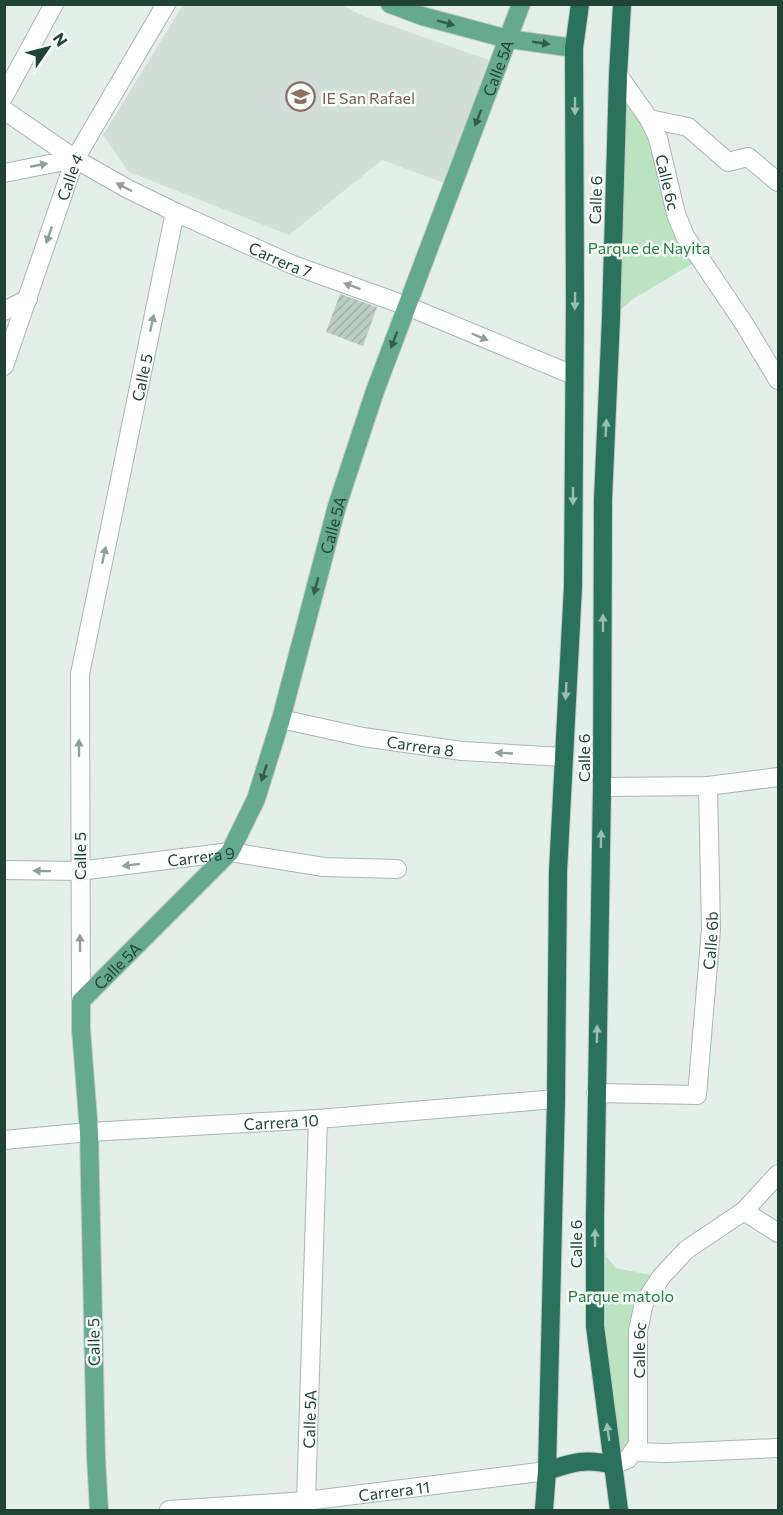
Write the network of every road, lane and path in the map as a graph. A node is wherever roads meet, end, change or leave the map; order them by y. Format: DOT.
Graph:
graph roads {
  1 [pos="54,4"];
  2 [pos="166,4"];
  3 [pos="390,4"];
  4 [pos="521,4"];
  5 [pos="580,4"];
  6 [pos="622,4"];
  7 [pos="508,39"];
  8 [pos="574,48"];
  9 [pos="618,75"];
  10 [pos="4,96"];
  11 [pos="4,110"];
  12 [pos="649,119"];
  13 [pos="75,159"];
  14 [pos="4,173"];
  15 [pos="778,182"];
  16 [pos="175,212"];
  17 [pos="28,298"];
  18 [pos="407,306"];
  19 [pos="4,311"];
  20 [pos="4,366"];
  21 [pos="573,375"];
  22 [pos="778,380"];
  23 [pos="281,719"];
  24 [pos="563,757"];
  25 [pos="778,777"];
  26 [pos="708,786"];
  27 [pos="602,787"];
  28 [pos="230,852"];
  29 [pos="396,869"];
  30 [pos="4,870"];
  31 [pos="79,871"];
  32 [pos="81,1001"];
  33 [pos="596,1092"];
  34 [pos="556,1099"];
  35 [pos="318,1119"];
  36 [pos="89,1132"];
  37 [pos="4,1140"];
  38 [pos="778,1174"];
  39 [pos="744,1211"];
  40 [pos="778,1233"];
  41 [pos="778,1448"];
  42 [pos="634,1452"];
  43 [pos="613,1466"];
  44 [pos="547,1471"];
  45 [pos="306,1501"];
  46 [pos="99,1510"];
  47 [pos="169,1510"];
  48 [pos="544,1510"];
  49 [pos="619,1510"];
  1 -- 10 [label="street"];
  2 -- 13 [label="street, Calle 4"];
  3 -- 7 [label="main road, one-way"];
  4 -- 7 [label="main road, Calle 5A"];
  5 -- 8 [label="highway, Calle 6"];
  6 -- 9 [label="highway, Calle 6"];
  7 -- 8 [label="main road, one-way"];
  7 -- 18 [label="main road, Calle 5A, one-way"];
  8 -- 21 [label="highway, Calle 6, one-way"];
  9 -- 12 [label="street, Calle 6c"];
  27 -- 9 [label="highway, Calle 6, one-way"];
  11 -- 13 [label="street, Carrera 7"];
  12 -- 15 [label="street"];
  12 -- 22 [label="street, Calle 6c"];
  14 -- 13 [label="street, one-way"];
  16 -- 13 [label="street, Carrera 7, one-way"];
  13 -- 17 [label="street, Calle 4, one-way"];
  18 -- 16 [label="street, Carrera 7, one-way"];
  31 -- 16 [label="street, Calle 5, one-way"];
  17 -- 19 [label="street"];
  17 -- 20 [label="street, Calle 4"];
  18 -- 21 [label="street, Carrera 7, one-way"];
  18 -- 23 [label="main road, Calle 5A, one-way"];
  21 -- 24 [label="highway, Calle 6, one-way"];
  24 -- 23 [label="street, Carrera 8, one-way"];
  23 -- 28 [label="main road, Calle 5A, one-way"];
  24 -- 34 [label="highway, Calle 6"];
  25 -- 26 [label="street"];
  26 -- 27 [label="street"];
  26 -- 33 [label="street, Calle 6b"];
  33 -- 27 [label="highway, Calle 6, one-way"];
  28 -- 29 [label="street, Carrera 9"];
  28 -- 31 [label="street, Carrera 9, one-way"];
  28 -- 32 [label="main road, Calle 5A"];
  31 -- 30 [label="street, Carrera 9, one-way"];
  32 -- 31 [label="street, Calle 5, one-way"];
  32 -- 36 [label="main road, Calle 5"];
  43 -- 33 [label="highway, Calle 6, one-way"];
  34 -- 35 [label="street, Carrera 10"];
  34 -- 44 [label="highway, Calle 6"];
  35 -- 36 [label="street, Carrera 10"];
  35 -- 45 [label="street, Calle 5A"];
  36 -- 37 [label="street, Carrera 10"];
  36 -- 46 [label="main road, Calle 5"];
  38 -- 39 [label="street, Calle 6c"];
  39 -- 40 [label="street"];
  39 -- 42 [label="street, Calle 6c"];
  41 -- 42 [label="street"];
  42 -- 43 [label="street"];
  43 -- 44 [label="highway"];
  43 -- 49 [label="highway, Calle 6"];
  44 -- 45 [label="street, Carrera 11"];
  44 -- 48 [label="highway, Calle 6"];
  45 -- 47 [label="street, Carrera 11"];
}
